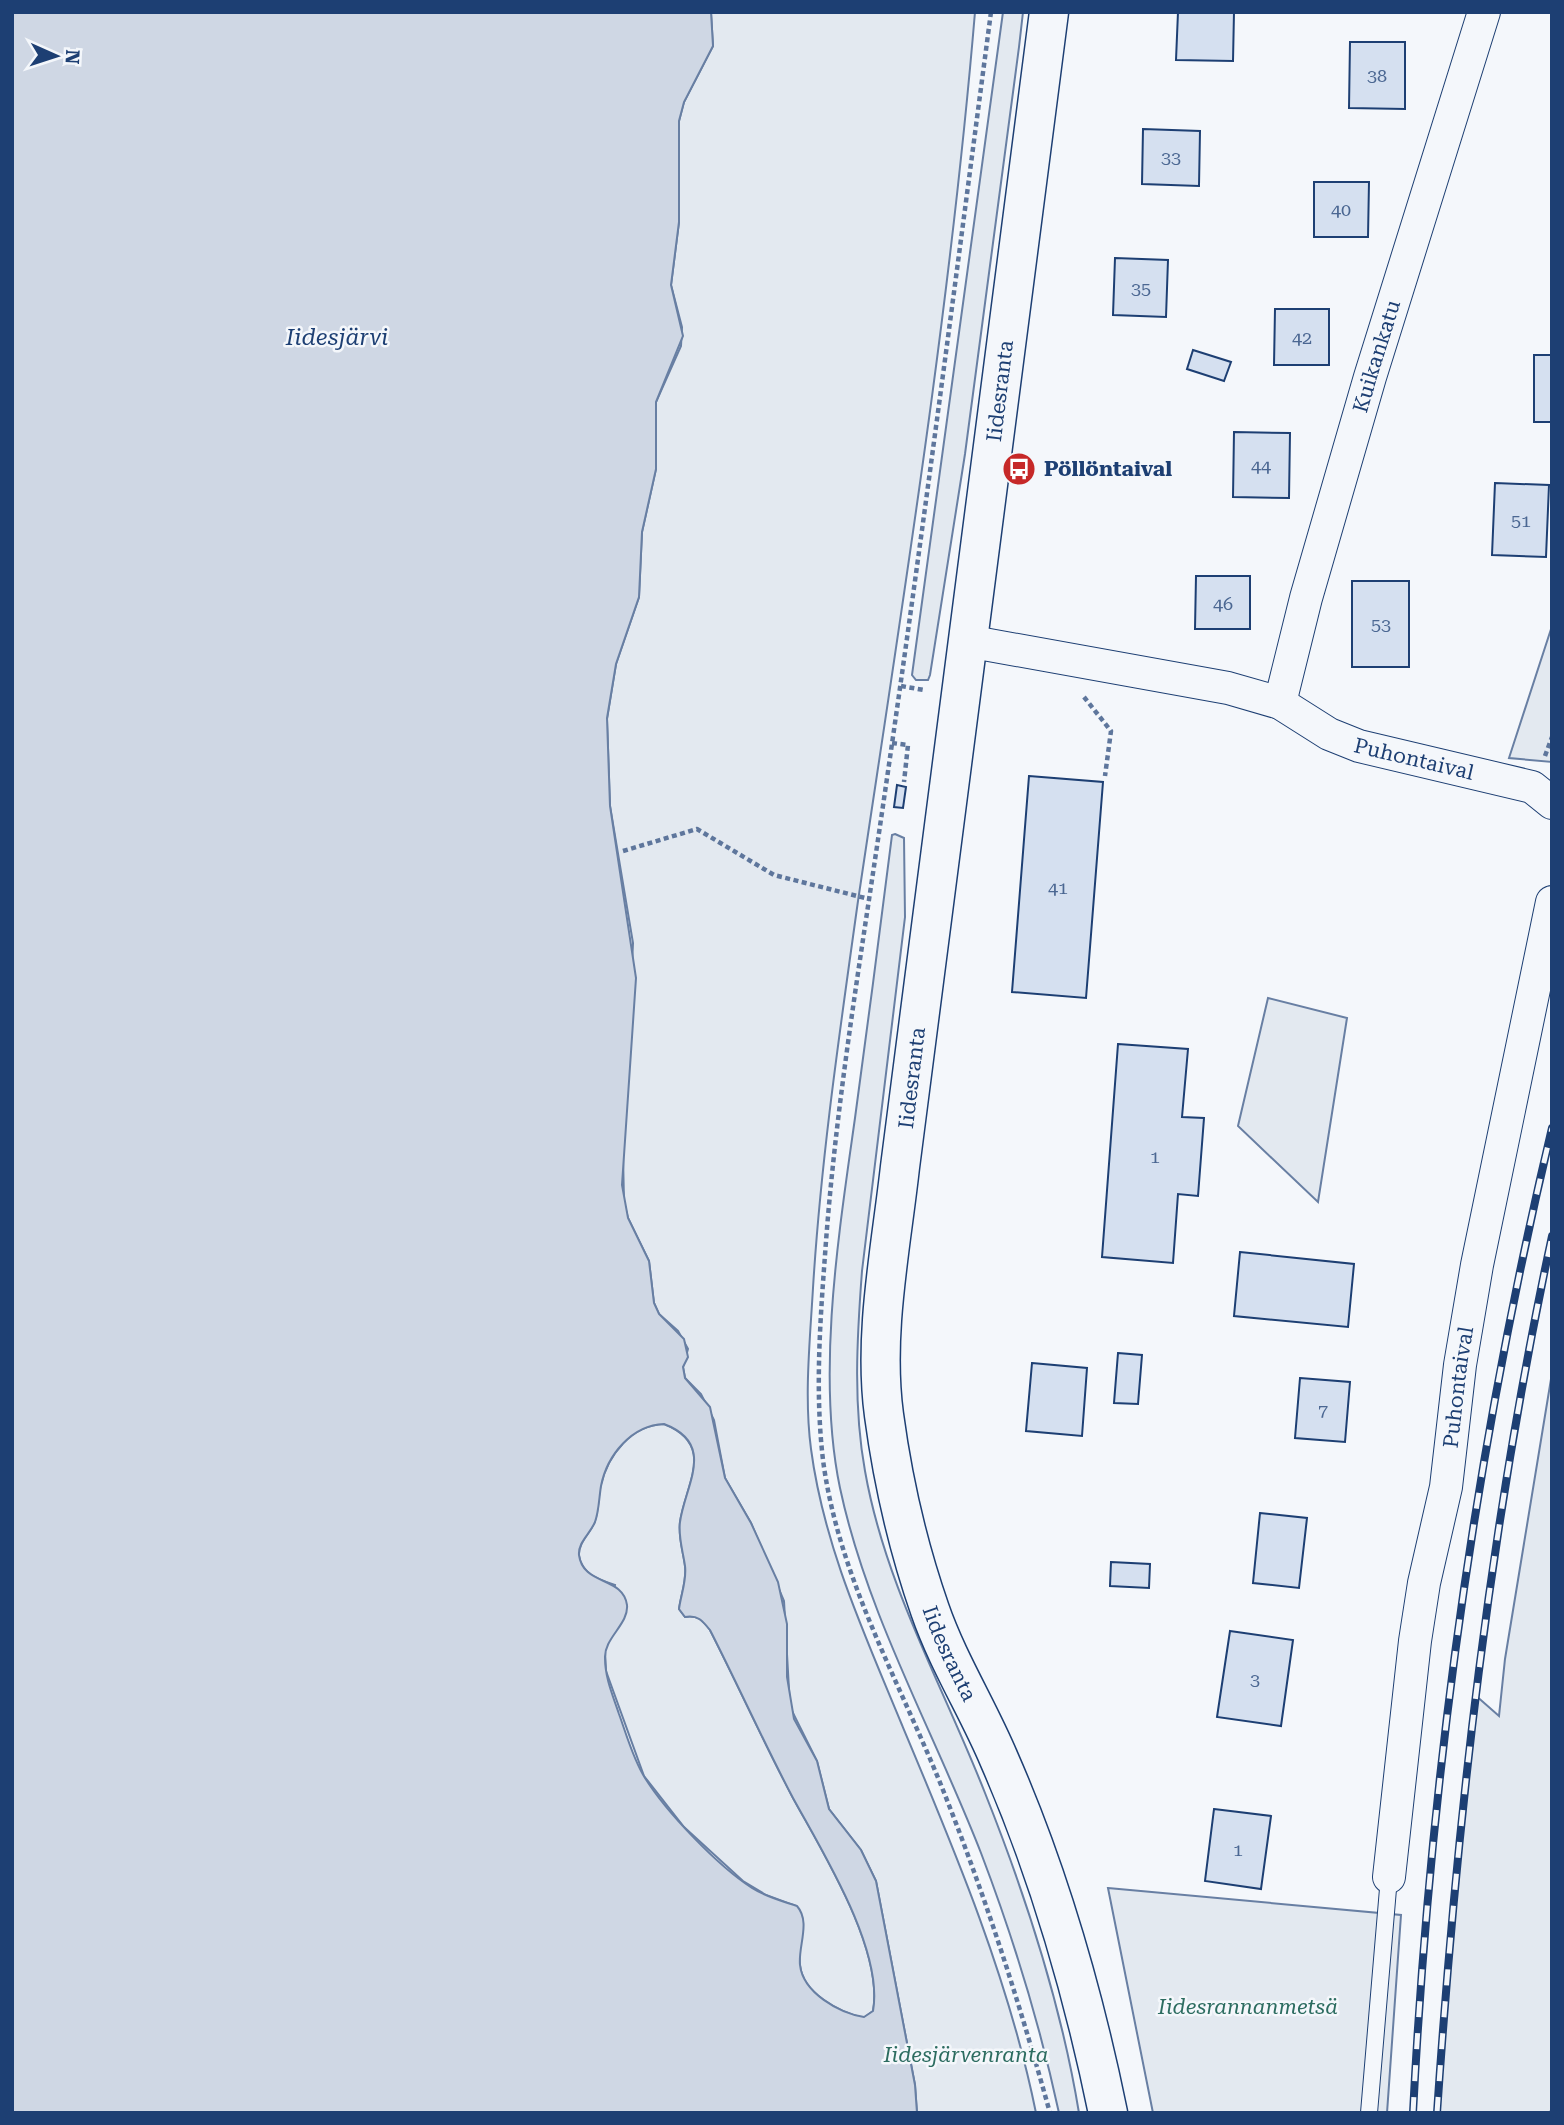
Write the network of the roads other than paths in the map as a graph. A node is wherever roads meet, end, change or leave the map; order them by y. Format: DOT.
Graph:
graph roads {
  1 [pos="1049,12"];
  2 [pos="1484,12"];
  3 [pos="967,641"];
  4 [pos="1280,703"];
  5 [pos="1552,803"];
  6 [pos="1552,902"];
  7 [pos="1389,1877"];
  8 [pos="1108,2113"];
  9 [pos="1369,2113"];
  1 -- 3 [label="main road, Iidesranta"];
  2 -- 4 [label="street, Kuikankatu"];
  3 -- 4 [label="street"];
  3 -- 8 [label="main road, Iidesranta"];
  4 -- 5 [label="street, Puhontaival"];
  6 -- 7 [label="street, Puhontaival"];
  7 -- 9 [label="lane"];
}
